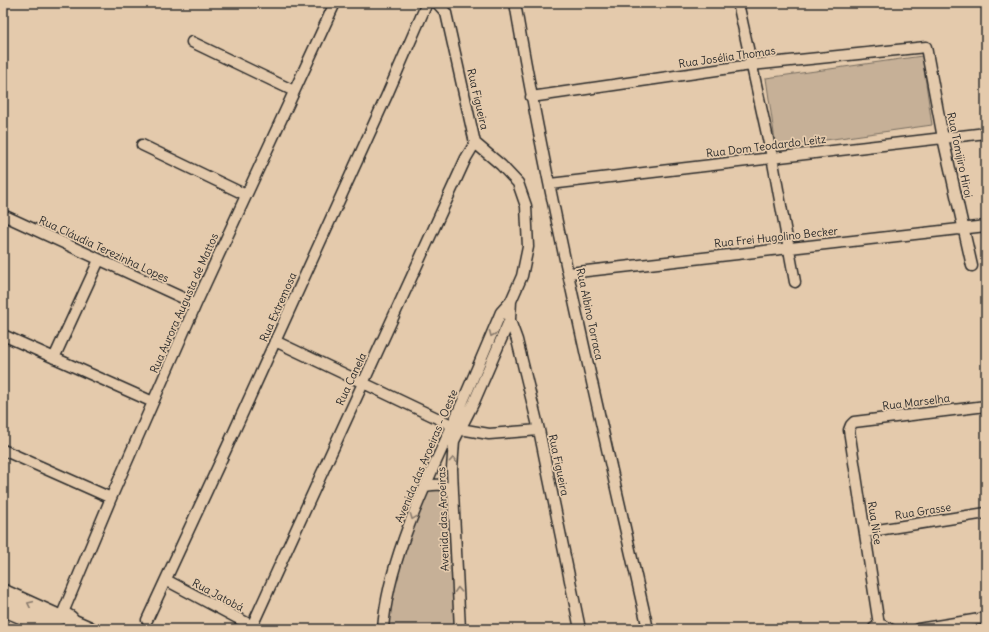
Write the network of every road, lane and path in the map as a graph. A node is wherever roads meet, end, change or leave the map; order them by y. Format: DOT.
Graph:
graph roads {
  1 [pos="335,3"];
  2 [pos="427,3"];
  3 [pos="437,3"];
  4 [pos="516,3"];
  5 [pos="738,3"];
  6 [pos="192,42"];
  7 [pos="926,47"];
  8 [pos="751,64"];
  9 [pos="294,91"];
  10 [pos="531,97"];
  11 [pos="986,132"];
  12 [pos="943,138"];
  13 [pos="475,143"];
  14 [pos="142,145"];
  15 [pos="772,157"];
  16 [pos="550,184"];
  17 [pos="246,195"];
  18 [pos="3,216"];
  19 [pos="986,226"];
  20 [pos="964,228"];
  21 [pos="788,248"];
  22 [pos="99,260"];
  23 [pos="972,266"];
  24 [pos="569,273"];
  25 [pos="795,282"];
  26 [pos="511,301"];
  27 [pos="196,304"];
  28 [pos="501,312"];
  29 [pos="510,319"];
  30 [pos="3,335"];
  31 [pos="275,341"];
  32 [pos="54,358"];
  33 [pos="362,383"];
  34 [pos="153,402"];
  35 [pos="986,406"];
  36 [pos="851,425"];
  37 [pos="456,427"];
  38 [pos="539,430"];
  39 [pos="3,450"];
  40 [pos="425,486"];
  41 [pos="453,492"];
  42 [pos="111,498"];
  43 [pos="986,513"];
  44 [pos="864,532"];
  45 [pos="166,580"];
  46 [pos="3,592"];
  47 [pos="3,608"];
  48 [pos="986,618"];
  49 [pos="147,620"];
  50 [pos="61,623"];
  51 [pos="876,627"];
  52 [pos="255,628"];
  53 [pos="88,629"];
  54 [pos="383,629"];
  55 [pos="460,629"];
  56 [pos="580,629"];
  57 [pos="648,629"];
  58 [pos="890,629"];
  59 [pos="918,629"];
  1 -- 9 [label="street, Rua Aurora Augusta de Mattos"];
  2 -- 31 [label="street, Rua Extremosa"];
  3 -- 13 [label="street, Rua Figueira"];
  4 -- 10 [label="street, Rua Albino Torraca"];
  5 -- 8 [label="street"];
  6 -- 9 [label="street"];
  7 -- 8 [label="street, Rua Josélia Thomas"];
  7 -- 12 [label="street, Rua Tomijiro Hiroi"];
  8 -- 10 [label="street, Rua Josélia Thomas"];
  8 -- 15 [label="street"];
  9 -- 17 [label="street, Rua Aurora Augusta de Mattos"];
  10 -- 16 [label="street, Rua Albino Torraca"];
  11 -- 12 [label="street, Rua Dom Teodardo Leitz"];
  12 -- 15 [label="street, Rua Dom Teodardo Leitz"];
  12 -- 20 [label="street, Rua Tomijiro Hiroi"];
  13 -- 26 [label="street, Rua Figueira"];
  13 -- 33 [label="street, Rua Canela"];
  14 -- 17 [label="street"];
  15 -- 16 [label="street, Rua Dom Teodardo Leitz"];
  15 -- 21 [label="street"];
  16 -- 24 [label="street, Rua Albino Torraca"];
  17 -- 27 [label="street, Rua Aurora Augusta de Mattos"];
  18 -- 22 [label="street, Rua Cláudia Terezinha Lopes"];
  19 -- 20 [label="street, Rua Frei Hugolino Becker"];
  20 -- 21 [label="street, Rua Frei Hugolino Becker"];
  20 -- 23 [label="street, Rua Tomijiro Hiroi"];
  21 -- 24 [label="street, Rua Frei Hugolino Becker"];
  21 -- 25 [label="street"];
  22 -- 27 [label="street, Rua Cláudia Terezinha Lopes"];
  22 -- 32 [label="street"];
  24 -- 57 [label="street, Rua Albino Torraca"];
  26 -- 28 [label="street, Avenida das Aroeiras - Oeste"];
  26 -- 29 [label="street, Avenida das Aroeiras"];
  27 -- 34 [label="street, Rua Aurora Augusta de Mattos"];
  28 -- 29 [label="street"];
  28 -- 37 [label="street, Avenida das Aroeiras - Oeste, one-way"];
  29 -- 37 [label="street, Avenida das Aroeiras"];
  29 -- 38 [label="street, Rua Figueira"];
  30 -- 32 [label="street"];
  31 -- 33 [label="street"];
  31 -- 45 [label="street, Rua Extremosa"];
  32 -- 34 [label="street"];
  33 -- 37 [label="street"];
  33 -- 52 [label="street, Rua Canela"];
  34 -- 42 [label="street, Rua Aurora Augusta de Mattos"];
  35 -- 36 [label="street, Rua Marselha"];
  36 -- 44 [label="street, Rua Nice"];
  37 -- 38 [label="street"];
  37 -- 40 [label="street, Avenida das Aroeiras - Oeste"];
  41 -- 37 [label="street, Avenida das Aroeiras, one-way"];
  38 -- 56 [label="street, Rua Figueira"];
  39 -- 42 [label="street"];
  40 -- 41 [label="street"];
  40 -- 54 [label="street, Avenida das Aroeiras - Oeste, one-way"];
  55 -- 41 [label="street, Avenida das Aroeiras, one-way"];
  42 -- 50 [label="street, Rua Aurora Augusta de Mattos"];
  43 -- 44 [label="street, Rua Grasse"];
  44 -- 51 [label="street, Rua Nice"];
  45 -- 49 [label="street, Rua Extremosa"];
  45 -- 52 [label="street, Rua Jatobá"];
  50 -- 46 [label="street, one-way"];
  47 -- 50 [label="street"];
  48 -- 59 [label="street"];
  50 -- 53 [label="street"];
  51 -- 58 [label="street"];
}
